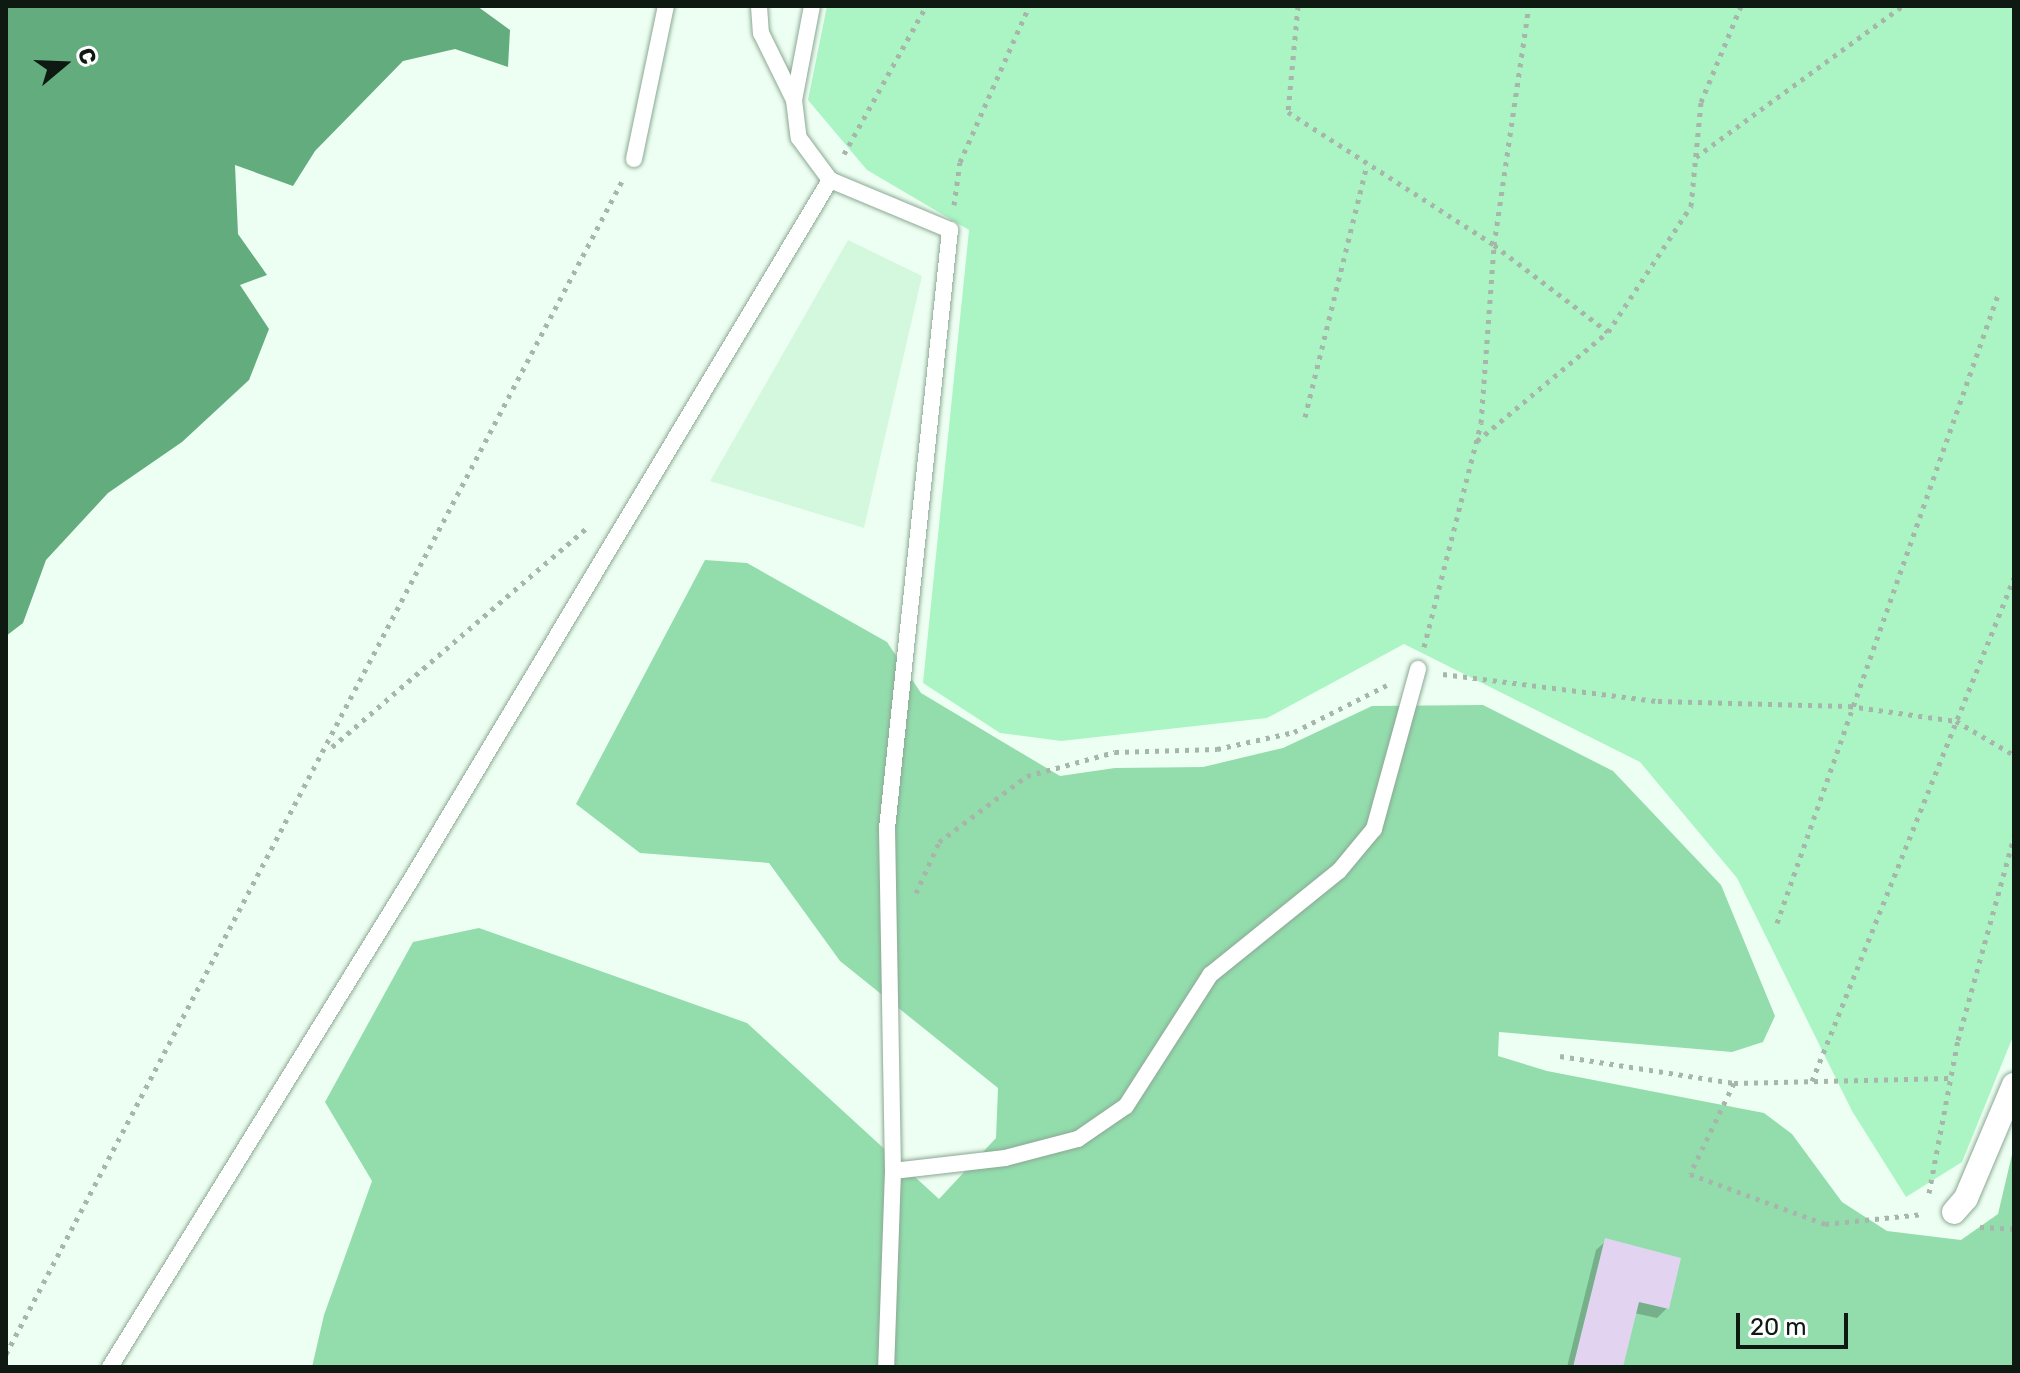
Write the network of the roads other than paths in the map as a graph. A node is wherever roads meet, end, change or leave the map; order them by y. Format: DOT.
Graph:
graph roads {
  1 [pos="666,6"];
  2 [pos="759,6"];
  3 [pos="812,6"];
  4 [pos="794,100"];
  5 [pos="634,159"];
  6 [pos="830,180"];
  7 [pos="1418,669"];
  8 [pos="2014,1085"];
  9 [pos="893,1171"];
  10 [pos="1947,1212"];
  11 [pos="110,1367"];
  12 [pos="886,1367"];
  1 -- 5 [label="lane"];
  2 -- 4 [label="lane"];
  3 -- 4 [label="lane"];
  4 -- 6 [label="lane"];
  6 -- 9 [label="lane"];
  6 -- 11 [label="lane"];
  7 -- 9 [label="lane"];
  8 -- 10 [label="street"];
  9 -- 12 [label="lane"];
}
